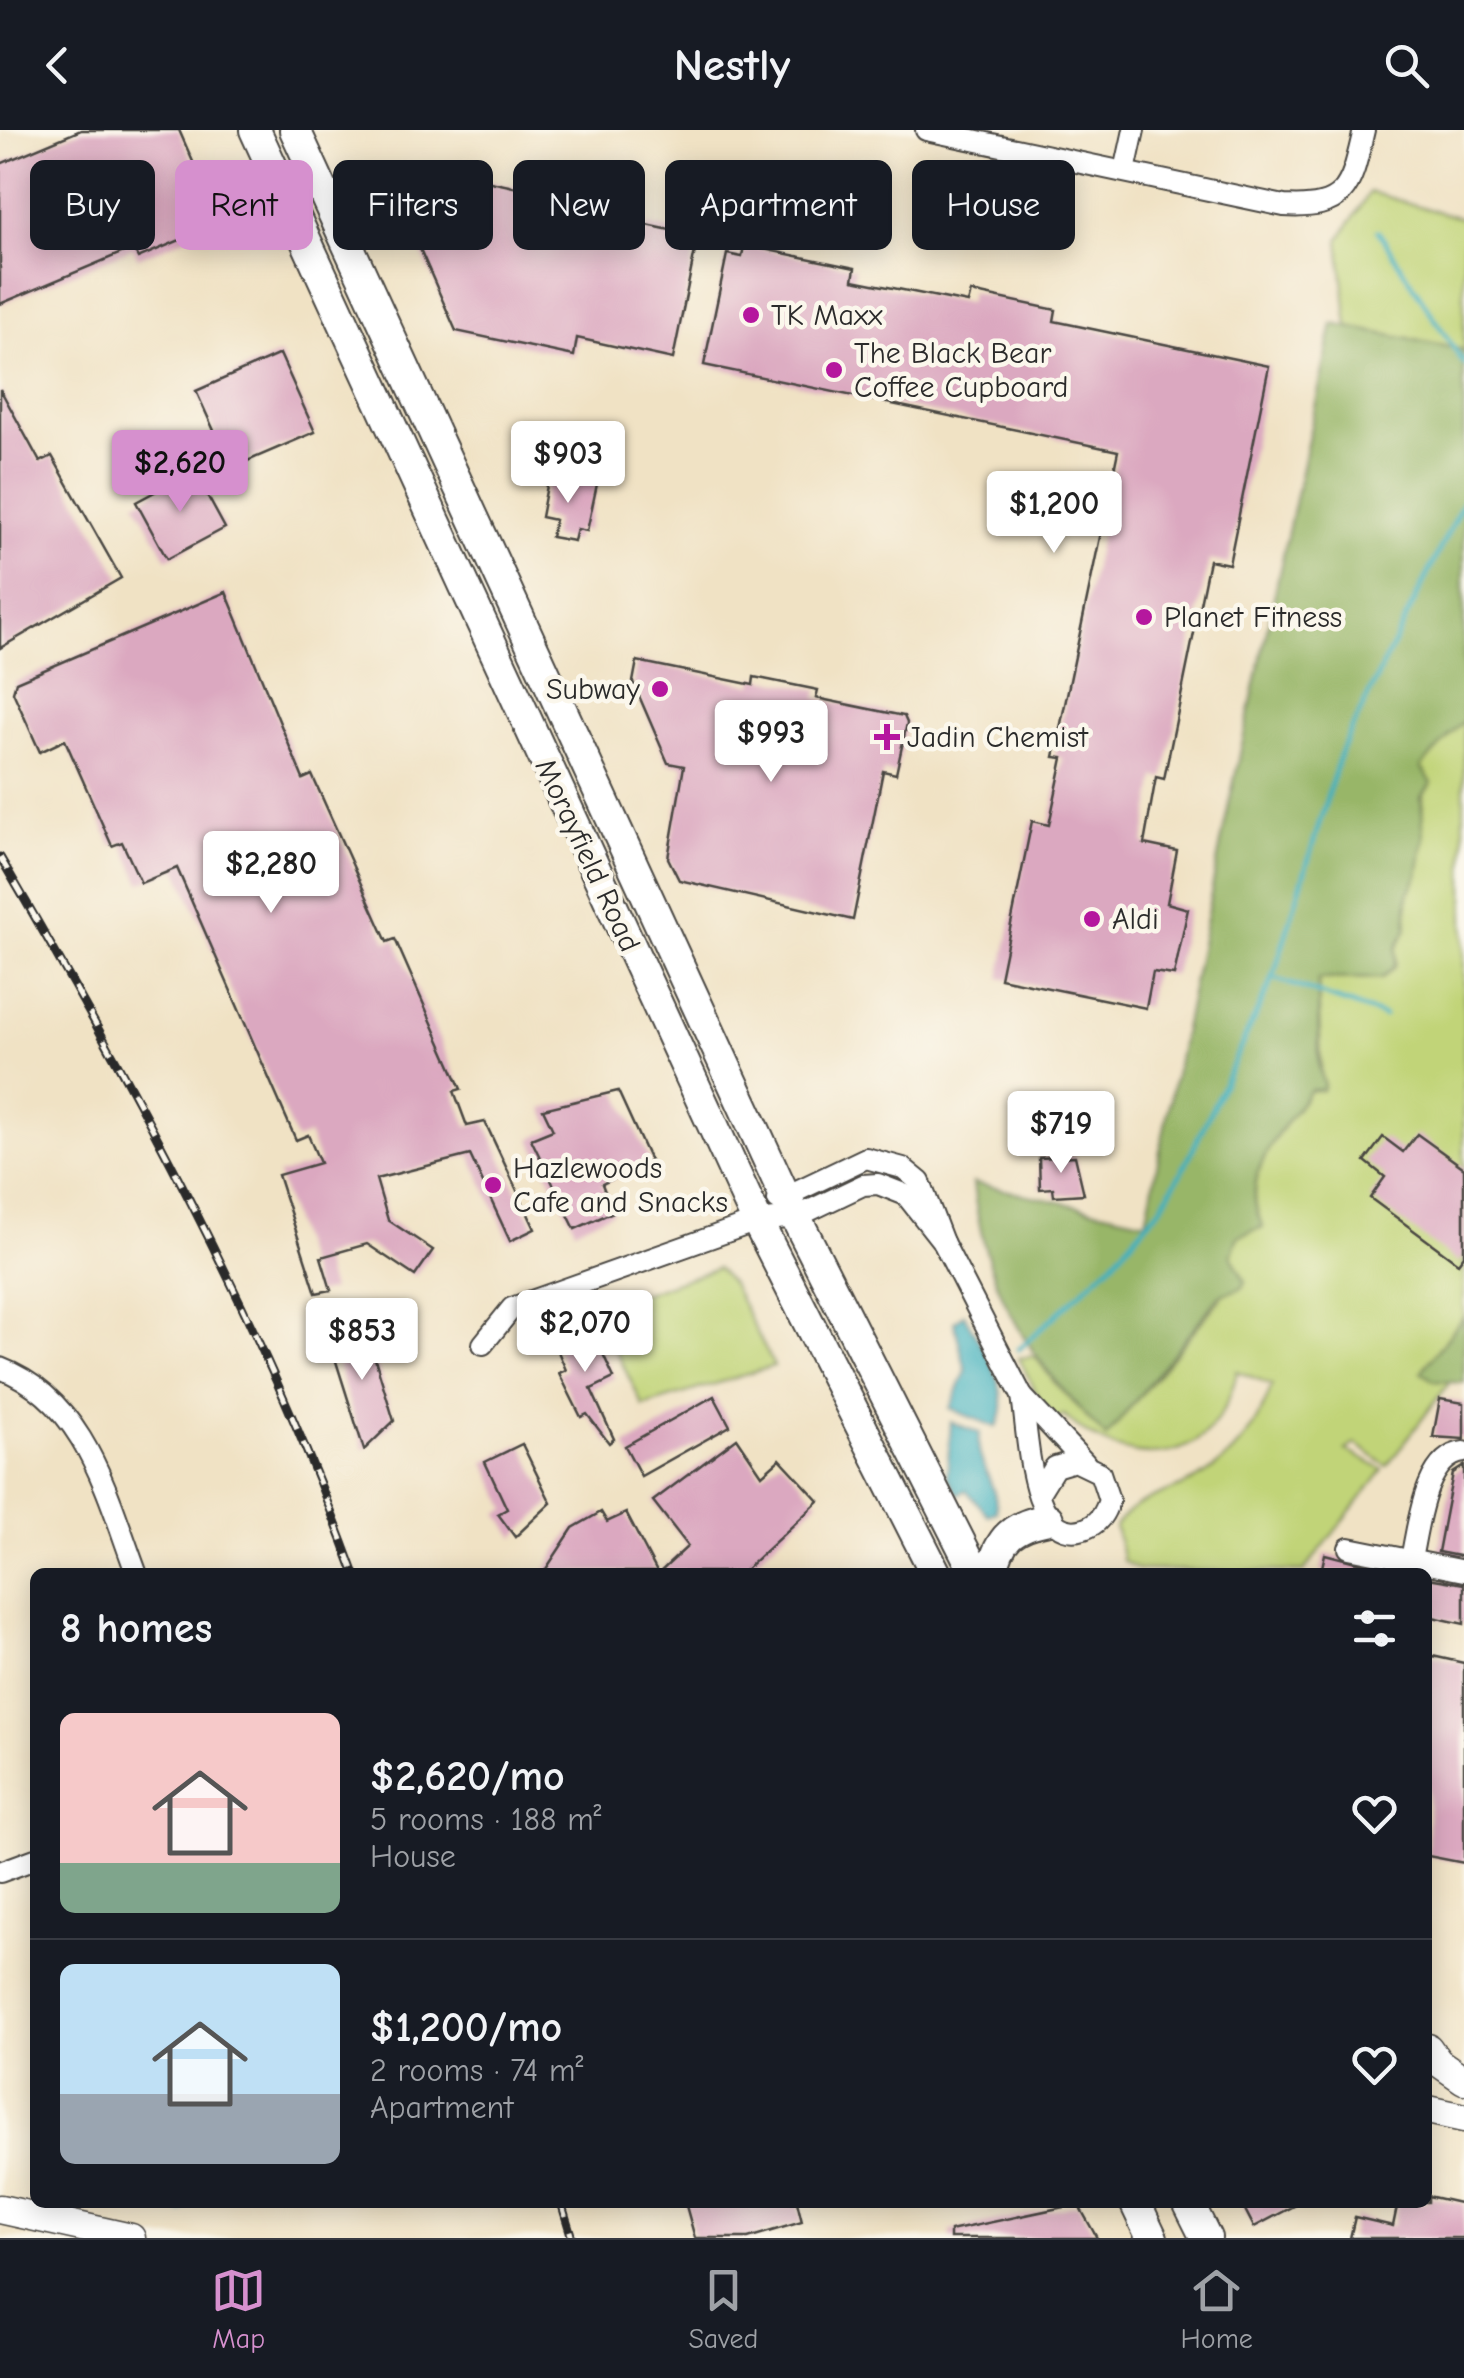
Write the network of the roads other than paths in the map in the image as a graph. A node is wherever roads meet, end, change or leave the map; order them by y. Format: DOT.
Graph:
graph roads {
  1 [pos="255,130"];
  2 [pos="295,130"];
  3 [pos="926,130"];
  4 [pos="1134,130"];
  5 [pos="1364,130"];
  6 [pos="1125,171"];
  7 [pos="790,1206"];
  8 [pos="757,1221"];
  9 [pos="483,1344"];
  10 [pos="0,1368"];
  11 [pos="1022,1396"];
  12 [pos="1464,1452"];
  13 [pos="1085,1463"];
  14 [pos="1043,1506"];
  15 [pos="1349,1548"];
  16 [pos="1411,1559"];
  17 [pos="134,1568"];
  18 [pos="933,1568"];
  19 [pos="972,1568"];
  20 [pos="993,1568"];
  21 [pos="1464,1570"];
  22 [pos="30,1861"];
  23 [pos="0,1872"];
  24 [pos="1432,2054"];
  25 [pos="1432,2077"];
  26 [pos="1464,2082"];
  27 [pos="1432,2111"];
  28 [pos="1464,2118"];
  29 [pos="1137,2208"];
  30 [pos="1191,2208"];
  31 [pos="0,2209"];
  32 [pos="131,2238"];
  33 [pos="1152,2238"];
  34 [pos="1206,2238"];
  1 -- 8 [label="main road, Morayfield Road"];
  2 -- 7 [label="main road, Morayfield Road"];
  3 -- 6 [label="street"];
  4 -- 6 [label="street"];
  5 -- 6 [label="street"];
  7 -- 8 [label="street"];
  7 -- 11 [label="street"];
  7 -- 19 [label="main road, Morayfield Road"];
  8 -- 9 [label="street"];
  8 -- 18 [label="main road, Morayfield Road"];
  10 -- 17 [label="street"];
  11 -- 13 [label="street"];
  11 -- 14 [label="street"];
  12 -- 16 [label="street"];
  13 -- 14 [label="street"];
  13 -- 14 [label="street"];
  14 -- 20 [label="main road"];
  15 -- 16 [label="street"];
  16 -- 21 [label="street"];
  22 -- 23 [label="street"];
  24 -- 26 [label="street"];
  25 -- 26 [label="street"];
  27 -- 28 [label="street"];
  29 -- 33 [label="main road"];
  30 -- 34 [label="main road"];
  31 -- 32 [label="street"];
}
